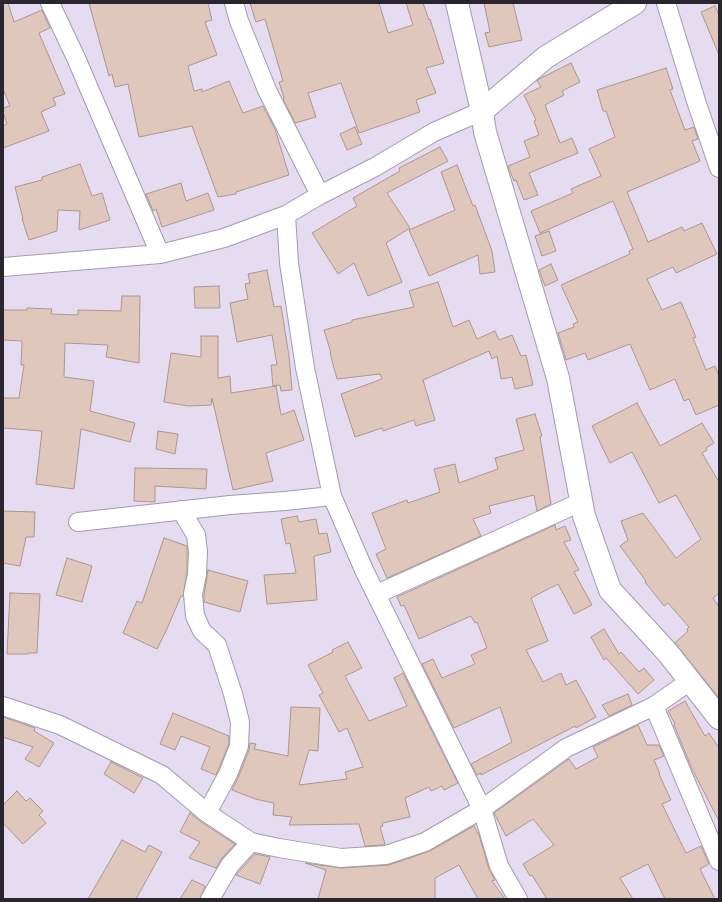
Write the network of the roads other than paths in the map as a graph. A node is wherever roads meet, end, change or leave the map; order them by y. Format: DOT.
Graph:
graph roads {
  1 [pos="50,3"];
  2 [pos="234,3"];
  3 [pos="457,3"];
  4 [pos="635,3"];
  5 [pos="666,3"];
  6 [pos="482,111"];
  7 [pos="719,168"];
  8 [pos="320,195"];
  9 [pos="286,215"];
  10 [pos="160,254"];
  11 [pos="3,267"];
  12 [pos="332,496"];
  13 [pos="581,502"];
  14 [pos="181,510"];
  15 [pos="78,522"];
  16 [pos="377,594"];
  17 [pos="690,681"];
  18 [pos="3,706"];
  19 [pos="654,706"];
  20 [pos="719,718"];
  21 [pos="482,809"];
  22 [pos="208,813"];
  23 [pos="251,842"];
  24 [pos="719,861"];
  25 [pos="210,899"];
  26 [pos="518,899"];
  1 -- 10 [label="street"];
  2 -- 8 [label="street"];
  3 -- 6 [label="street"];
  4 -- 6 [label="street"];
  5 -- 7 [label="street"];
  6 -- 8 [label="street"];
  6 -- 13 [label="street"];
  8 -- 9 [label="street"];
  9 -- 10 [label="street"];
  9 -- 12 [label="street"];
  10 -- 11 [label="street"];
  12 -- 14 [label="street"];
  12 -- 16 [label="street"];
  13 -- 16 [label="street"];
  13 -- 17 [label="street"];
  14 -- 15 [label="street"];
  14 -- 22 [label="street"];
  16 -- 21 [label="street"];
  17 -- 19 [label="street"];
  17 -- 20 [label="street"];
  18 -- 22 [label="street"];
  19 -- 21 [label="street"];
  19 -- 24 [label="street"];
  21 -- 23 [label="street"];
  21 -- 26 [label="street"];
  22 -- 23 [label="street"];
  23 -- 25 [label="street"];
}
